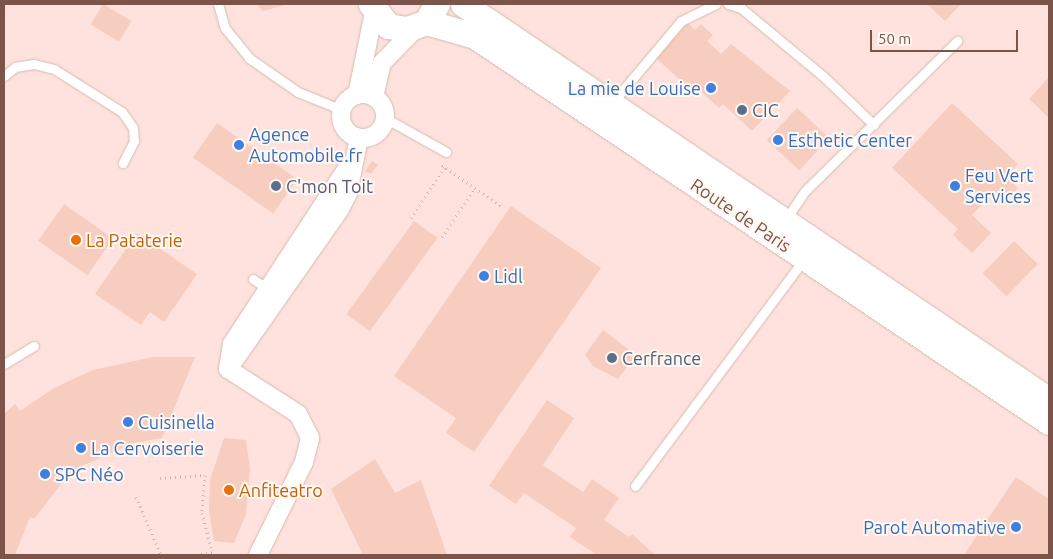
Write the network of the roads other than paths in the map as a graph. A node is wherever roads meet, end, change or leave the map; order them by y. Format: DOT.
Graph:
graph roads {
  1 [pos="218,4"];
  2 [pos="463,4"];
  3 [pos="716,4"];
  4 [pos="728,4"];
  5 [pos="373,8"];
  6 [pos="427,17"];
  7 [pos="957,41"];
  8 [pos="4,76"];
  9 [pos="365,96"];
  10 [pos="611,104"];
  11 [pos="342,110"];
  12 [pos="385,118"];
  13 [pos="874,125"];
  14 [pos="357,146"];
  15 [pos="446,152"];
  16 [pos="123,163"];
  17 [pos="784,222"];
  18 [pos="805,258"];
  19 [pos="253,279"];
  20 [pos="274,293"];
  21 [pos="34,346"];
  22 [pos="4,364"];
  23 [pos="1049,400"];
  24 [pos="1049,422"];
  25 [pos="635,486"];
  26 [pos="258,555"];
  1 -- 11 [label="lane"];
  2 -- 10 [label="main road, Route de Paris"];
  3 -- 10 [label="lane"];
  4 -- 13 [label="lane"];
  5 -- 6 [label="main road, Route de Paris"];
  5 -- 9 [label="street"];
  6 -- 9 [label="street"];
  6 -- 18 [label="main road, Route de Paris"];
  7 -- 13 [label="lane"];
  8 -- 16 [label="lane"];
  9 -- 11 [label="street"];
  9 -- 12 [label="street"];
  10 -- 17 [label="main road, Route de Paris"];
  11 -- 14 [label="street"];
  12 -- 14 [label="street"];
  12 -- 15 [label="lane"];
  13 -- 17 [label="lane"];
  14 -- 20 [label="street"];
  17 -- 23 [label="main road, Route de Paris"];
  18 -- 24 [label="main road, Route de Paris"];
  18 -- 25 [label="lane"];
  19 -- 20 [label="lane"];
  20 -- 26 [label="street"];
  21 -- 22 [label="lane"];
}
